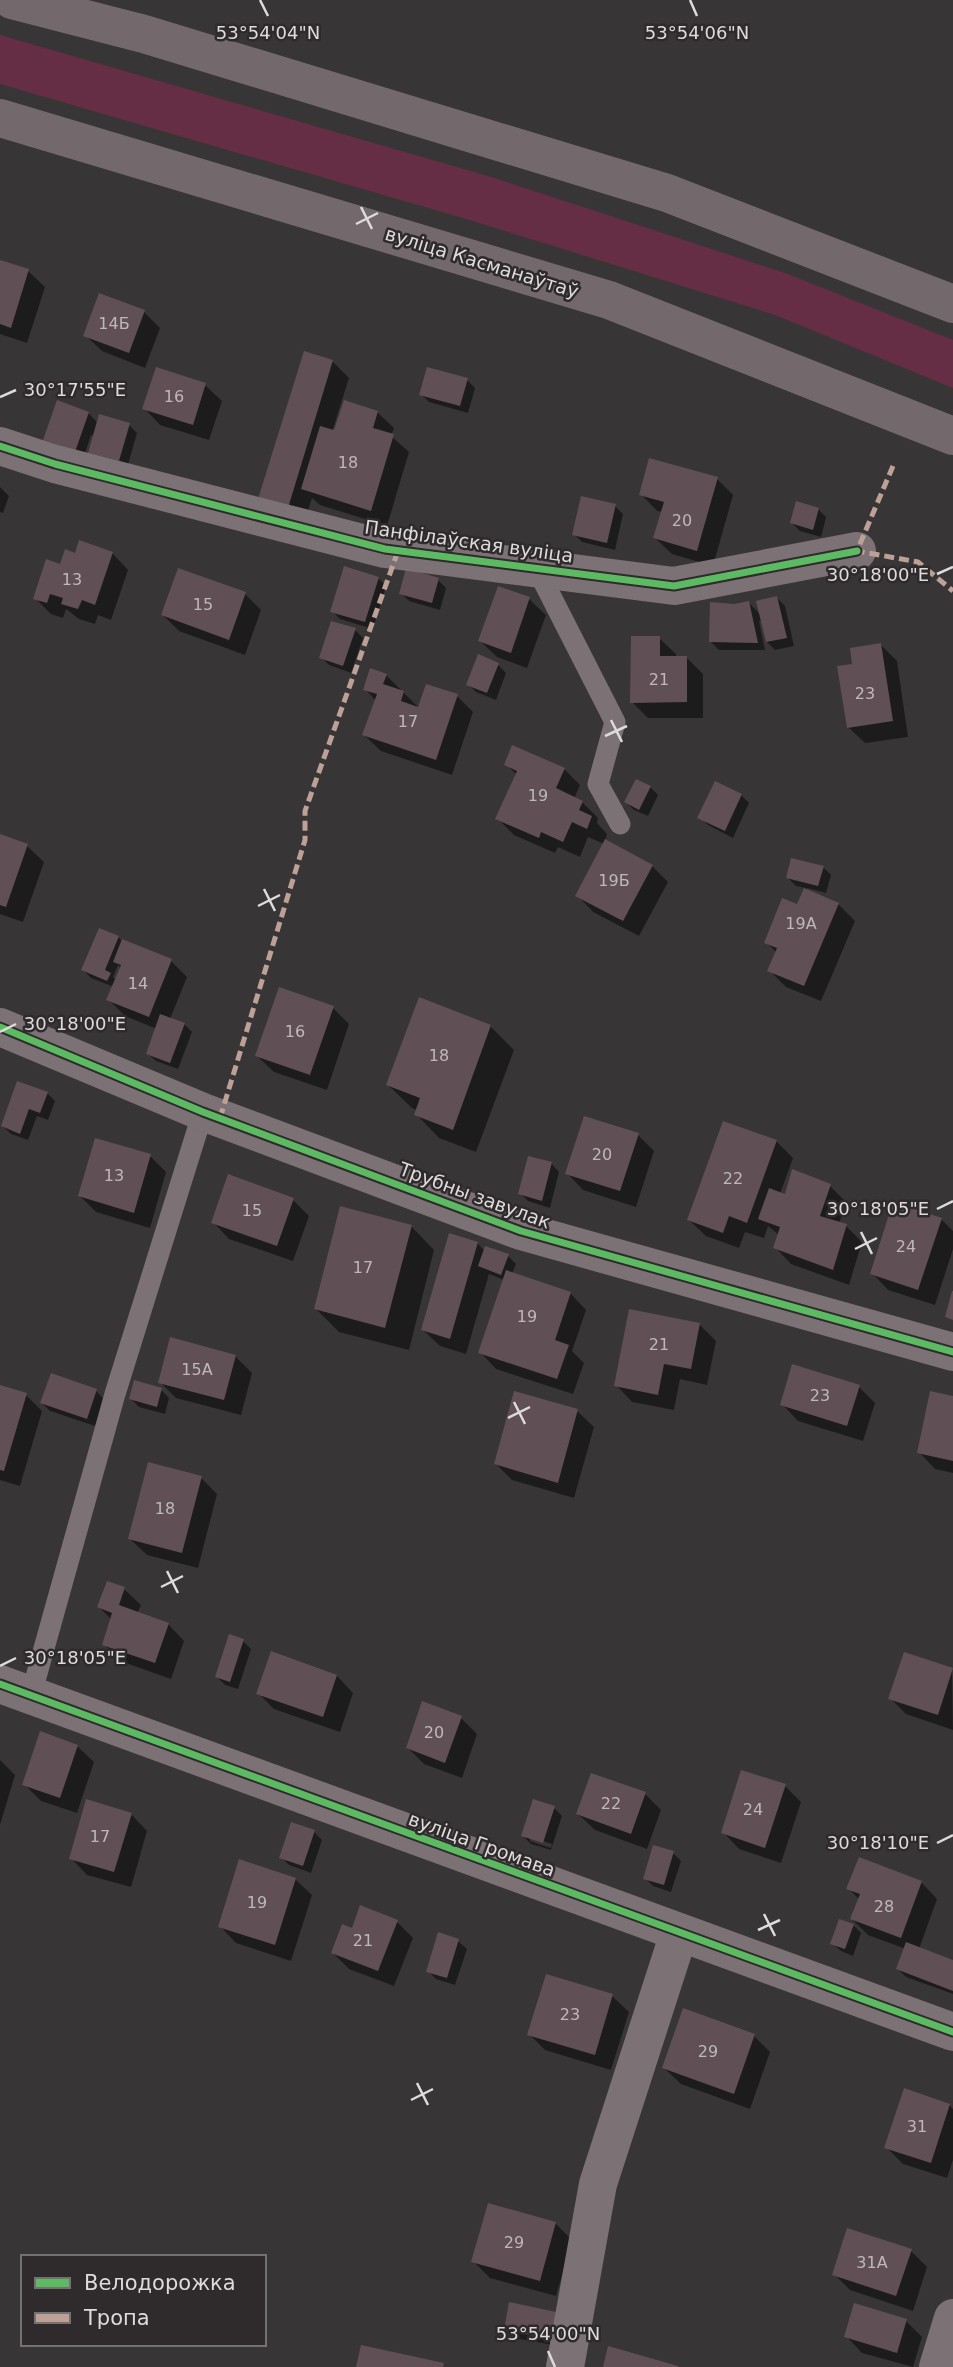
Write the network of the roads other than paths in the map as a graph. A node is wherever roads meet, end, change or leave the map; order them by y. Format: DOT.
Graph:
graph roads {
  1 [pos="12,0"];
  2 [pos="0,118"];
  3 [pos="953,304"];
  4 [pos="953,436"];
  5 [pos="0,446"];
  6 [pos="858,551"];
  7 [pos="537,567"];
  8 [pos="620,824"];
  9 [pos="0,1027"];
  10 [pos="203,1112"];
  11 [pos="953,1352"];
  12 [pos="15,1689"];
  13 [pos="679,1933"];
  14 [pos="953,2032"];
  15 [pos="953,2318"];
  16 [pos="565,2367"];
  17 [pos="938,2367"];
  1 -- 3 [label="main road"];
  2 -- 4 [label="main road, вуліца Касманаўтаў"];
  5 -- 7 [label="street, Панфілаўская вуліца"];
  6 -- 7 [label="street, Панфілаўская вуліца"];
  7 -- 8 [label="lane"];
  9 -- 10 [label="street, Трубны завулак"];
  10 -- 11 [label="street, Трубны завулак"];
  10 -- 12 [label="lane"];
  12 -- 13 [label="street, вуліца Громава"];
  13 -- 14 [label="street, вуліца Громава"];
  13 -- 16 [label="street"];
  15 -- 17 [label="street"];
}
